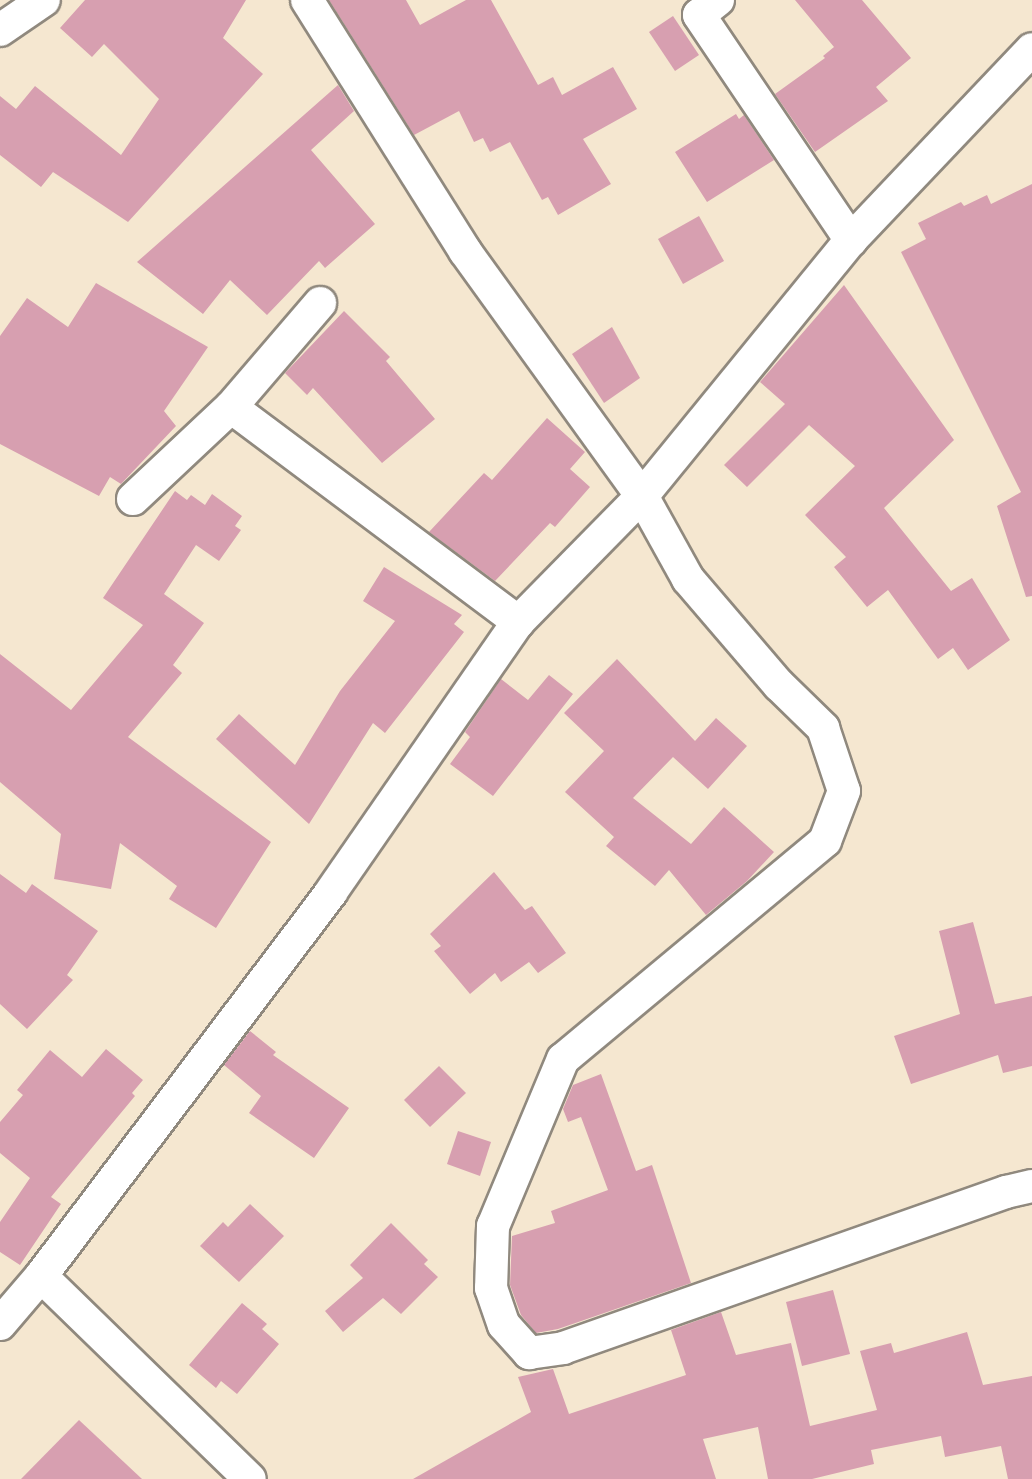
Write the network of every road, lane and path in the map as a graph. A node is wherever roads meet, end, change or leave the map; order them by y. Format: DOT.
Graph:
graph roads {
  1 [pos="44,0"];
  2 [pos="307,0"];
  3 [pos="718,0"];
  4 [pos="0,30"];
  5 [pos="1032,49"];
  6 [pos="851,240"];
  7 [pos="320,303"];
  8 [pos="231,407"];
  9 [pos="642,496"];
  10 [pos="133,499"];
  11 [pos="518,622"];
  12 [pos="1032,1186"];
  13 [pos="41,1276"];
  14 [pos="0,1324"];
  15 [pos="250,1479"];
  1 -- 4 [label="street"];
  2 -- 9 [label="street"];
  3 -- 6 [label="street"];
  5 -- 6 [label="street"];
  6 -- 9 [label="street"];
  7 -- 8 [label="street"];
  8 -- 10 [label="street"];
  8 -- 11 [label="street"];
  9 -- 11 [label="street"];
  9 -- 12 [label="street"];
  11 -- 13 [label="street"];
  13 -- 14 [label="street"];
  13 -- 15 [label="street"];
}
